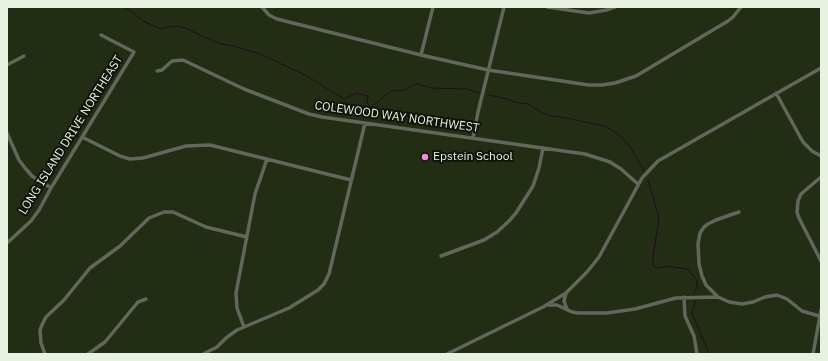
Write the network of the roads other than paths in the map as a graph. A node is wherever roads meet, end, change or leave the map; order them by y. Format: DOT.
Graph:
graph roads {
  1 [pos="262,7"];
  2 [pos="433,7"];
  3 [pos="504,7"];
  4 [pos="547,7"];
  5 [pos="616,7"];
  6 [pos="741,7"];
  7 [pos="101,35"];
  8 [pos="421,55"];
  9 [pos="24,56"];
  10 [pos="7,65"];
  11 [pos="821,68"];
  12 [pos="488,70"];
  13 [pos="157,71"];
  14 [pos="776,93"];
  15 [pos="365,123"];
  16 [pos="7,133"];
  17 [pos="82,137"];
  18 [pos="473,138"];
  19 [pos="543,148"];
  20 [pos="821,156"];
  21 [pos="268,159"];
  22 [pos="821,177"];
  23 [pos="351,180"];
  24 [pos="638,184"];
  25 [pos="50,188"];
  26 [pos="739,212"];
  27 [pos="247,237"];
  28 [pos="7,243"];
  29 [pos="441,256"];
  30 [pos="821,261"];
  31 [pos="709,289"];
  32 [pos="566,292"];
  33 [pos="684,297"];
  34 [pos="702,297"];
  35 [pos="718,297"];
  36 [pos="146,299"];
  37 [pos="547,305"];
  38 [pos="568,310"];
  39 [pos="821,310"];
  40 [pos="819,316"];
  41 [pos="244,327"];
  42 [pos="45,354"];
  43 [pos="88,354"];
  44 [pos="203,354"];
  45 [pos="447,354"];
  46 [pos="697,354"];
  47 [pos="813,354"];
  1 -- 8 [label="street"];
  2 -- 8 [label="street"];
  3 -- 12 [label="street"];
  4 -- 5 [label="street"];
  6 -- 12 [label="street"];
  7 -- 17 [label="street, LONG ISLAND DRIVE NORTHEAST"];
  8 -- 12 [label="street"];
  9 -- 10 [label="street"];
  11 -- 14 [label="street"];
  12 -- 18 [label="street"];
  13 -- 15 [label="street, COLEWOOD WAY NORTHWEST"];
  14 -- 20 [label="street"];
  14 -- 24 [label="street"];
  15 -- 18 [label="street, COLEWOOD WAY NORTHWEST"];
  15 -- 23 [label="street"];
  16 -- 25 [label="street"];
  17 -- 21 [label="street"];
  17 -- 25 [label="street, LONG ISLAND DRIVE NORTHEAST"];
  18 -- 19 [label="street, COLEWOOD WAY NORTHWEST"];
  19 -- 24 [label="street, COLEWOOD WAY NORTHWEST"];
  19 -- 29 [label="street"];
  21 -- 23 [label="street"];
  21 -- 27 [label="street"];
  22 -- 30 [label="street"];
  23 -- 41 [label="street"];
  24 -- 32 [label="street"];
  25 -- 28 [label="street, LONG ISLAND DRIVE NORTHEAST"];
  26 -- 31 [label="street"];
  27 -- 41 [label="street"];
  27 -- 42 [label="street"];
  31 -- 34 [label="street"];
  31 -- 35 [label="street"];
  32 -- 37 [label="street"];
  32 -- 38 [label="street"];
  33 -- 34 [label="street"];
  33 -- 38 [label="street"];
  33 -- 46 [label="street"];
  34 -- 35 [label="street"];
  35 -- 40 [label="street"];
  36 -- 43 [label="street"];
  37 -- 38 [label="street"];
  37 -- 45 [label="street"];
  39 -- 40 [label="street"];
  40 -- 47 [label="street"];
  41 -- 44 [label="street"];
}
